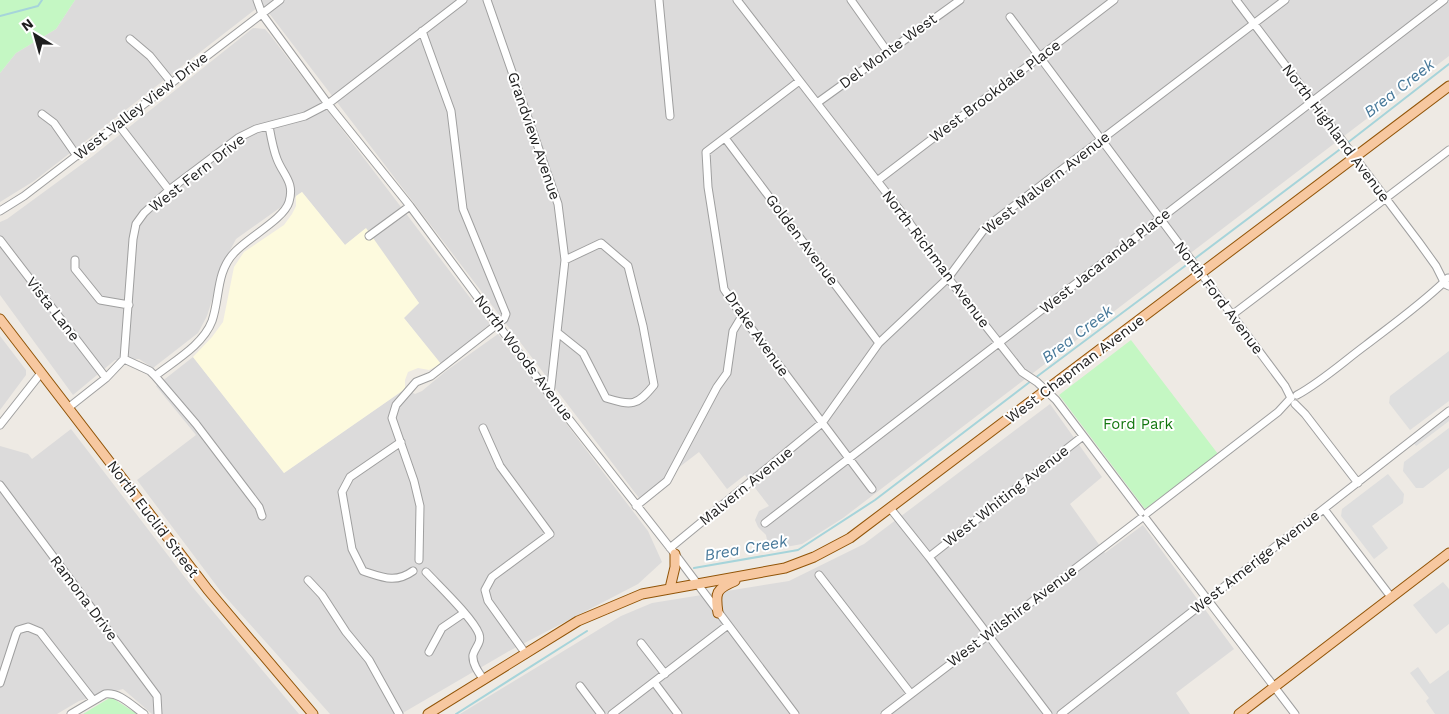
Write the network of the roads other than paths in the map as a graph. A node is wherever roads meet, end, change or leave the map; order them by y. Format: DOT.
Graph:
graph roads {
  1 [pos="258,0"];
  2 [pos="280,0"];
  3 [pos="463,0"];
  4 [pos="487,0"];
  5 [pos="659,0"];
  6 [pos="737,0"];
  7 [pos="850,0"];
  8 [pos="960,0"];
  9 [pos="1114,0"];
  10 [pos="1236,0"];
  11 [pos="1285,0"];
  12 [pos="1444,0"];
  13 [pos="262,14"];
  14 [pos="1010,17"];
  15 [pos="1254,24"];
  16 [pos="422,31"];
  17 [pos="130,39"];
  18 [pos="888,51"];
  19 [pos="1039,57"];
  20 [pos="171,82"];
  21 [pos="798,82"];
  22 [pos="1449,86"];
  23 [pos="1312,102"];
  24 [pos="817,103"];
  25 [pos="328,104"];
  26 [pos="42,114"];
  27 [pos="670,116"];
  28 [pos="118,124"];
  29 [pos="269,126"];
  30 [pos="725,138"];
  31 [pos="1101,140"];
  32 [pos="1449,150"];
  33 [pos="77,156"];
  34 [pos="1354,157"];
  35 [pos="877,181"];
  36 [pos="169,190"];
  37 [pos="1386,198"];
  38 [pos="410,206"];
  39 [pos="0,211"];
  40 [pos="1160,219"];
  41 [pos="369,236"];
  42 [pos="0,240"];
  43 [pos="75,260"];
  44 [pos="566,260"];
  45 [pos="1200,273"];
  46 [pos="948,278"];
  47 [pos="1447,283"];
  48 [pos="129,305"];
  49 [pos="1232,315"];
  50 [pos="742,316"];
  51 [pos="0,319"];
  52 [pos="498,324"];
  53 [pos="558,333"];
  54 [pos="879,343"];
  55 [pos="999,343"];
  56 [pos="124,359"];
  57 [pos="41,373"];
  58 [pos="155,376"];
  59 [pos="106,378"];
  60 [pos="1046,390"];
  61 [pos="550,395"];
  62 [pos="1295,399"];
  63 [pos="68,408"];
  64 [pos="1449,411"];
  65 [pos="822,423"];
  66 [pos="0,425"];
  67 [pos="483,428"];
  68 [pos="1083,436"];
  69 [pos="401,442"];
  70 [pos="849,459"];
  71 [pos="1358,483"];
  72 [pos="0,485"];
  73 [pos="872,489"];
  74 [pos="636,506"];
  75 [pos="890,508"];
  76 [pos="1324,509"];
  77 [pos="262,516"];
  78 [pos="1143,516"];
  79 [pos="766,523"];
  80 [pos="672,551"];
  81 [pos="1449,553"];
  82 [pos="929,556"];
  83 [pos="419,560"];
  84 [pos="413,572"];
  85 [pos="426,572"];
  86 [pos="746,575"];
  87 [pos="819,575"];
  88 [pos="308,580"];
  89 [pos="696,584"];
  90 [pos="670,588"];
  91 [pos="1391,597"];
  92 [pos="1206,599"];
  93 [pos="464,613"];
  94 [pos="718,613"];
  95 [pos="728,625"];
  96 [pos="988,635"];
  97 [pos="641,643"];
  98 [pos="429,652"];
  99 [pos="526,654"];
  100 [pos="665,674"];
  101 [pos="484,680"];
  102 [pos="654,682"];
  103 [pos="0,684"];
  104 [pos="580,686"];
  105 [pos="1274,687"];
  106 [pos="911,694"];
  107 [pos="93,700"];
  108 [pos="71,714"];
  109 [pos="144,714"];
  110 [pos="158,714"];
  111 [pos="313,714"];
  112 [pos="399,714"];
  113 [pos="428,714"];
  114 [pos="601,714"];
  115 [pos="612,714"];
  116 [pos="678,714"];
  117 [pos="795,714"];
  118 [pos="885,714"];
  119 [pos="1048,714"];
  120 [pos="1060,714"];
  121 [pos="1239,714"];
  122 [pos="1294,714"];
  1 -- 13 [label="street, North Woods Avenue"];
  2 -- 13 [label="street, West Valley View Drive"];
  3 -- 16 [label="street, West Fern Drive"];
  4 -- 44 [label="street, Grandview Avenue"];
  5 -- 27 [label="street"];
  6 -- 21 [label="street, North Richman Avenue"];
  7 -- 18 [label="street"];
  8 -- 18 [label="street, Del Monte West"];
  9 -- 19 [label="street, West Brookdale Place"];
  10 -- 15 [label="street, North Highland Avenue"];
  11 -- 15 [label="street, West Malvern Avenue"];
  12 -- 23 [label="street, West Jacaranda Place"];
  13 -- 20 [label="street, West Valley View Drive"];
  13 -- 25 [label="street, North Woods Avenue"];
  14 -- 19 [label="street, North Ford Avenue"];
  15 -- 23 [label="street, North Highland Avenue"];
  15 -- 31 [label="street, West Malvern Avenue"];
  16 -- 25 [label="street, West Fern Drive"];
  16 -- 52 [label="street"];
  17 -- 20 [label="street"];
  18 -- 24 [label="street, Del Monte West"];
  19 -- 31 [label="street, North Ford Avenue"];
  19 -- 35 [label="street, West Brookdale Place"];
  20 -- 28 [label="street, West Valley View Drive"];
  21 -- 24 [label="street, North Richman Avenue"];
  21 -- 30 [label="street"];
  22 -- 34 [label="main road, West Chapman Avenue"];
  23 -- 34 [label="street, North Highland Avenue"];
  23 -- 40 [label="street, West Jacaranda Place"];
  24 -- 35 [label="street, North Richman Avenue"];
  25 -- 29 [label="street, West Fern Drive"];
  25 -- 38 [label="street, North Woods Avenue"];
  26 -- 33 [label="street"];
  28 -- 33 [label="street, West Valley View Drive"];
  28 -- 36 [label="street"];
  29 -- 36 [label="street, West Fern Drive"];
  29 -- 58 [label="street"];
  30 -- 50 [label="street, Drake Avenue"];
  30 -- 54 [label="street, Golden Avenue"];
  31 -- 40 [label="street, North Ford Avenue"];
  31 -- 46 [label="street, West Malvern Avenue"];
  32 -- 37 [label="street"];
  33 -- 39 [label="street, West Valley View Drive"];
  34 -- 37 [label="street, North Highland Avenue"];
  34 -- 45 [label="main road, West Chapman Avenue"];
  35 -- 46 [label="street, North Richman Avenue"];
  36 -- 48 [label="street, West Fern Drive"];
  37 -- 47 [label="street, North Highland Avenue"];
  37 -- 49 [label="street"];
  38 -- 41 [label="street"];
  38 -- 52 [label="street, North Woods Avenue"];
  40 -- 45 [label="street, North Ford Avenue"];
  40 -- 55 [label="street, West Jacaranda Place"];
  42 -- 59 [label="street, Vista Lane"];
  43 -- 48 [label="street"];
  44 -- 53 [label="street, Grandview Avenue"];
  44 -- 53 [label="street"];
  45 -- 49 [label="street, North Ford Avenue"];
  45 -- 60 [label="main road, West Chapman Avenue"];
  46 -- 54 [label="street, West Malvern Avenue"];
  46 -- 55 [label="street, North Richman Avenue"];
  47 -- 62 [label="street, West Wilshire Avenue"];
  48 -- 56 [label="street, West Fern Drive"];
  49 -- 62 [label="street, North Ford Avenue"];
  50 -- 65 [label="street, Drake Avenue"];
  50 -- 74 [label="street"];
  51 -- 57 [label="main road, North Euclid Street"];
  52 -- 61 [label="street, North Woods Avenue"];
  52 -- 69 [label="street"];
  53 -- 61 [label="street, Grandview Avenue"];
  54 -- 65 [label="street, West Malvern Avenue"];
  55 -- 60 [label="street, North Richman Avenue"];
  55 -- 70 [label="street, West Jacaranda Place"];
  56 -- 58 [label="street"];
  56 -- 59 [label="street"];
  57 -- 63 [label="main road, North Euclid Street"];
  57 -- 66 [label="street"];
  58 -- 77 [label="street"];
  59 -- 63 [label="street"];
  60 -- 68 [label="street, North Richman Avenue"];
  60 -- 75 [label="main road, West Chapman Avenue"];
  61 -- 74 [label="street, North Woods Avenue"];
  62 -- 71 [label="street, North Ford Avenue"];
  62 -- 78 [label="street, West Wilshire Avenue"];
  63 -- 111 [label="main road, North Euclid Street"];
  64 -- 71 [label="street, West Amerige Avenue"];
  65 -- 70 [label="street, Drake Avenue"];
  65 -- 80 [label="street, Malvern Avenue"];
  67 -- 99 [label="street"];
  68 -- 78 [label="street, North Richman Avenue"];
  68 -- 82 [label="street, West Whiting Avenue"];
  69 -- 83 [label="street"];
  69 -- 84 [label="street"];
  70 -- 73 [label="street, Drake Avenue"];
  70 -- 79 [label="street, West Jacaranda Place"];
  71 -- 76 [label="street, West Amerige Avenue"];
  72 -- 110 [label="street, Ramona Drive"];
  74 -- 80 [label="street, North Woods Avenue"];
  75 -- 82 [label="street"];
  75 -- 86 [label="main road, West Chapman Avenue"];
  76 -- 91 [label="street"];
  76 -- 92 [label="street, West Amerige Avenue"];
  78 -- 92 [label="street, North Richman Avenue"];
  78 -- 96 [label="street, West Wilshire Avenue"];
  80 -- 89 [label="street, North Woods Avenue"];
  80 -- 90 [label="main road"];
  81 -- 91 [label="main road"];
  82 -- 96 [label="street"];
  85 -- 93 [label="street"];
  86 -- 89 [label="main road, West Chapman Avenue"];
  86 -- 94 [label="main road"];
  87 -- 106 [label="street"];
  88 -- 112 [label="street"];
  89 -- 90 [label="main road, West Chapman Avenue"];
  89 -- 94 [label="street, North Woods Avenue"];
  90 -- 99 [label="main road"];
  91 -- 105 [label="main road"];
  92 -- 105 [label="street, North Richman Avenue"];
  92 -- 120 [label="street, West Amerige Avenue"];
  93 -- 98 [label="street"];
  93 -- 101 [label="street"];
  94 -- 95 [label="street, North Woods Avenue"];
  95 -- 100 [label="street"];
  95 -- 117 [label="street, North Woods Avenue"];
  96 -- 106 [label="street, West Wilshire Avenue"];
  96 -- 119 [label="street"];
  97 -- 100 [label="street"];
  99 -- 101 [label="main road"];
  100 -- 102 [label="street"];
  101 -- 113 [label="main road"];
  102 -- 115 [label="street"];
  102 -- 116 [label="street"];
  103 -- 107 [label="street"];
  104 -- 114 [label="street"];
  105 -- 121 [label="main road"];
  105 -- 122 [label="street, North Richman Avenue"];
  106 -- 118 [label="street, West Wilshire Avenue"];
  107 -- 108 [label="street"];
  107 -- 109 [label="street"];
}
